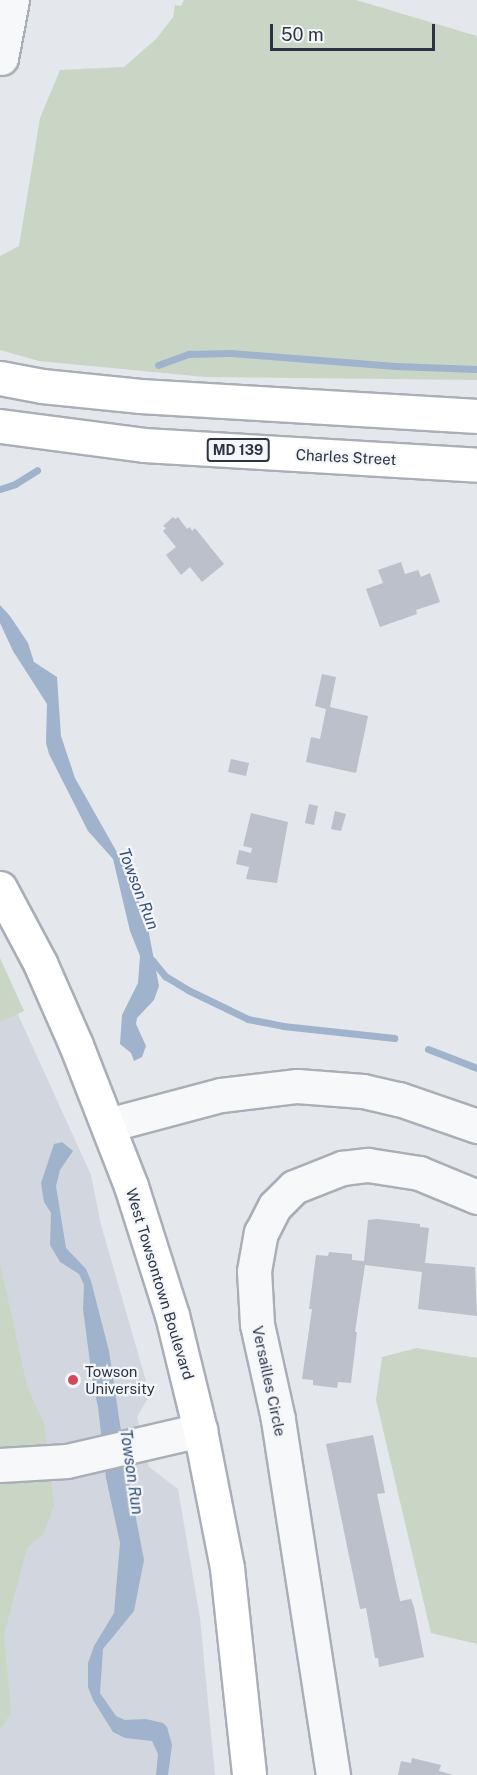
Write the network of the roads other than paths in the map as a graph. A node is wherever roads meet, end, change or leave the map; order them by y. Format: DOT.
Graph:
graph roads {
  1 [pos="12,0"];
  2 [pos="1,58"];
  3 [pos="0,378"];
  4 [pos="477,416"];
  5 [pos="0,426"];
  6 [pos="477,465"];
  7 [pos="0,888"];
  8 [pos="108,1125"];
  9 [pos="477,1126"];
  10 [pos="477,1197"];
  11 [pos="200,1430"];
  12 [pos="0,1465"];
  13 [pos="249,1775"];
  14 [pos="333,1775"];
  1 -- 2 [label="street"];
  3 -- 4 [label="main road"];
  5 -- 6 [label="main road, Charles Street / MD 139"];
  7 -- 8 [label="main road, West Towsontown Boulevard"];
  8 -- 9 [label="street"];
  8 -- 11 [label="main road, West Towsontown Boulevard"];
  10 -- 14 [label="street, Versailles Circle"];
  11 -- 12 [label="street"];
  11 -- 13 [label="main road, West Towsontown Boulevard"];
}
